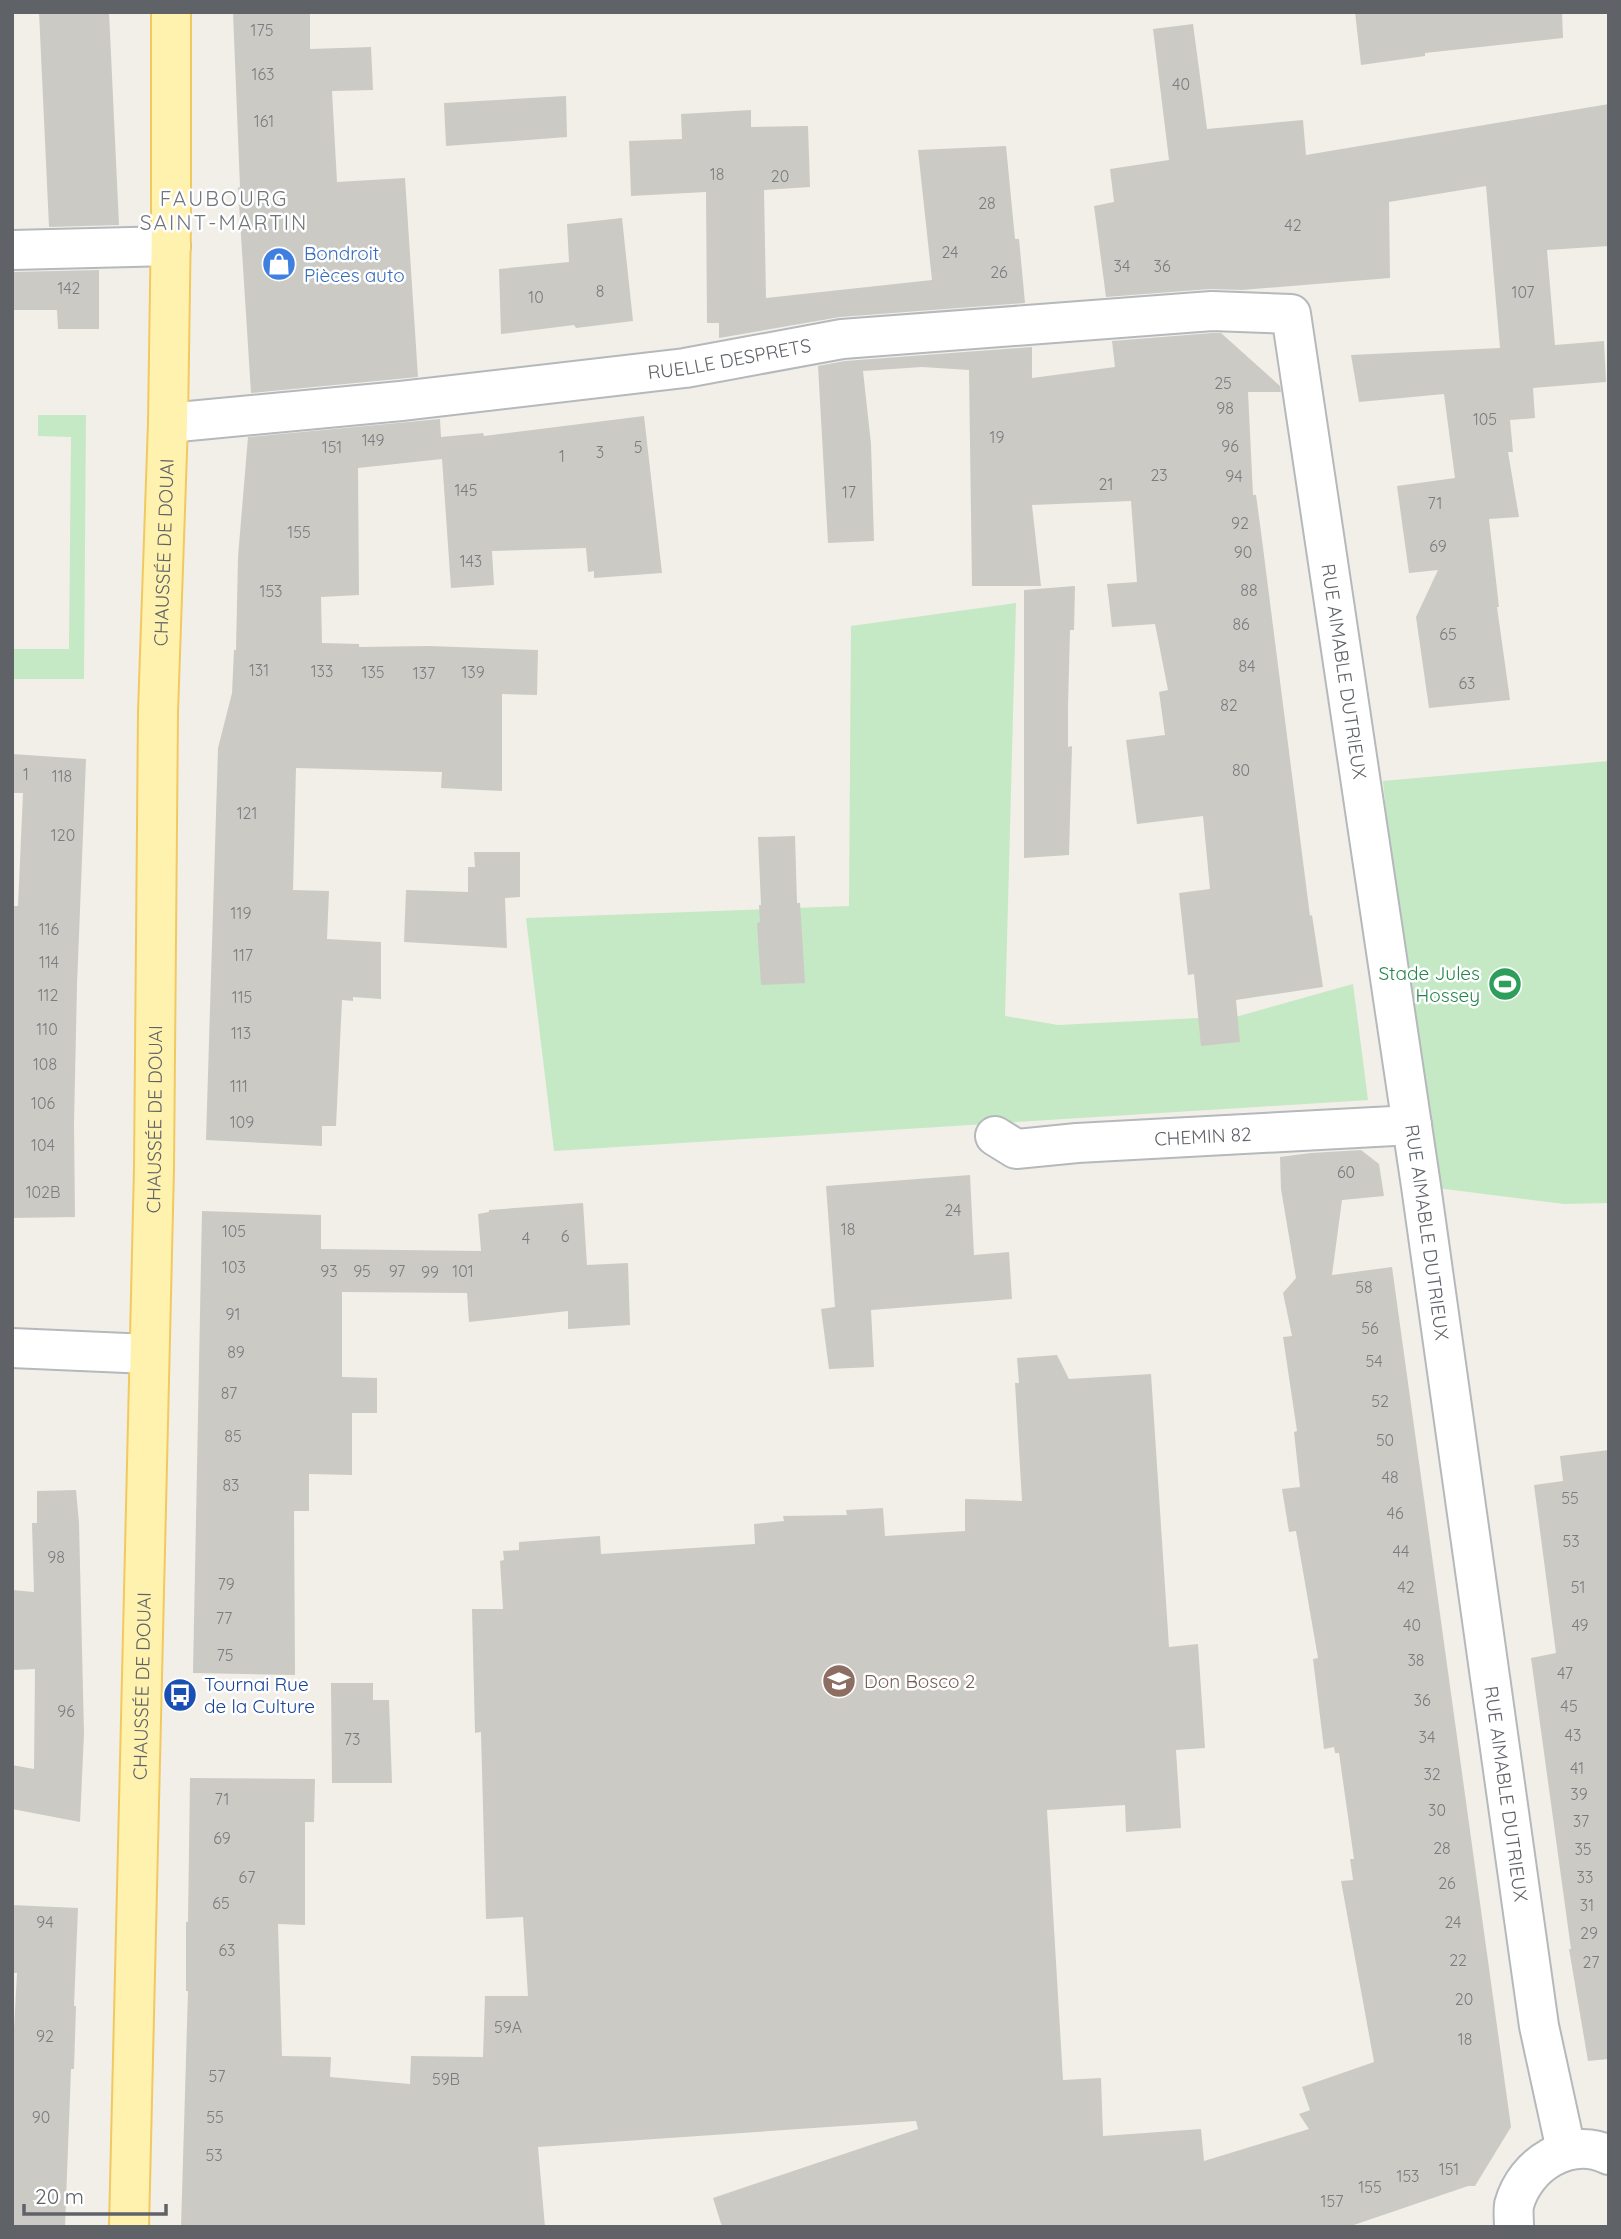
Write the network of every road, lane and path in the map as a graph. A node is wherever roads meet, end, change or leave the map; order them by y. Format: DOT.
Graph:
graph roads {
  1 [pos="171,12"];
  2 [pos="171,246"];
  3 [pos="12,250"];
  4 [pos="1291,314"];
  5 [pos="168,423"];
  6 [pos="1412,1125"];
  7 [pos="995,1136"];
  8 [pos="12,1348"];
  9 [pos="149,1354"];
  10 [pos="1566,2150"];
  11 [pos="1609,2155"];
  12 [pos="130,2227"];
  13 [pos="1514,2227"];
  1 -- 2 [label="main road, CHAUSSÉE DE DOUAI"];
  2 -- 3 [label="street"];
  2 -- 5 [label="main road, CHAUSSÉE DE DOUAI"];
  4 -- 5 [label="street, RUELLE DESPRETS"];
  4 -- 6 [label="street, RUE AIMABLE DUTRIEUX"];
  5 -- 9 [label="main road, CHAUSSÉE DE DOUAI"];
  6 -- 7 [label="street, CHEMIN 82"];
  6 -- 10 [label="street, RUE AIMABLE DUTRIEUX"];
  8 -- 9 [label="street"];
  9 -- 12 [label="main road, CHAUSSÉE DE DOUAI"];
  10 -- 11 [label="street"];
  10 -- 13 [label="street"];
}
